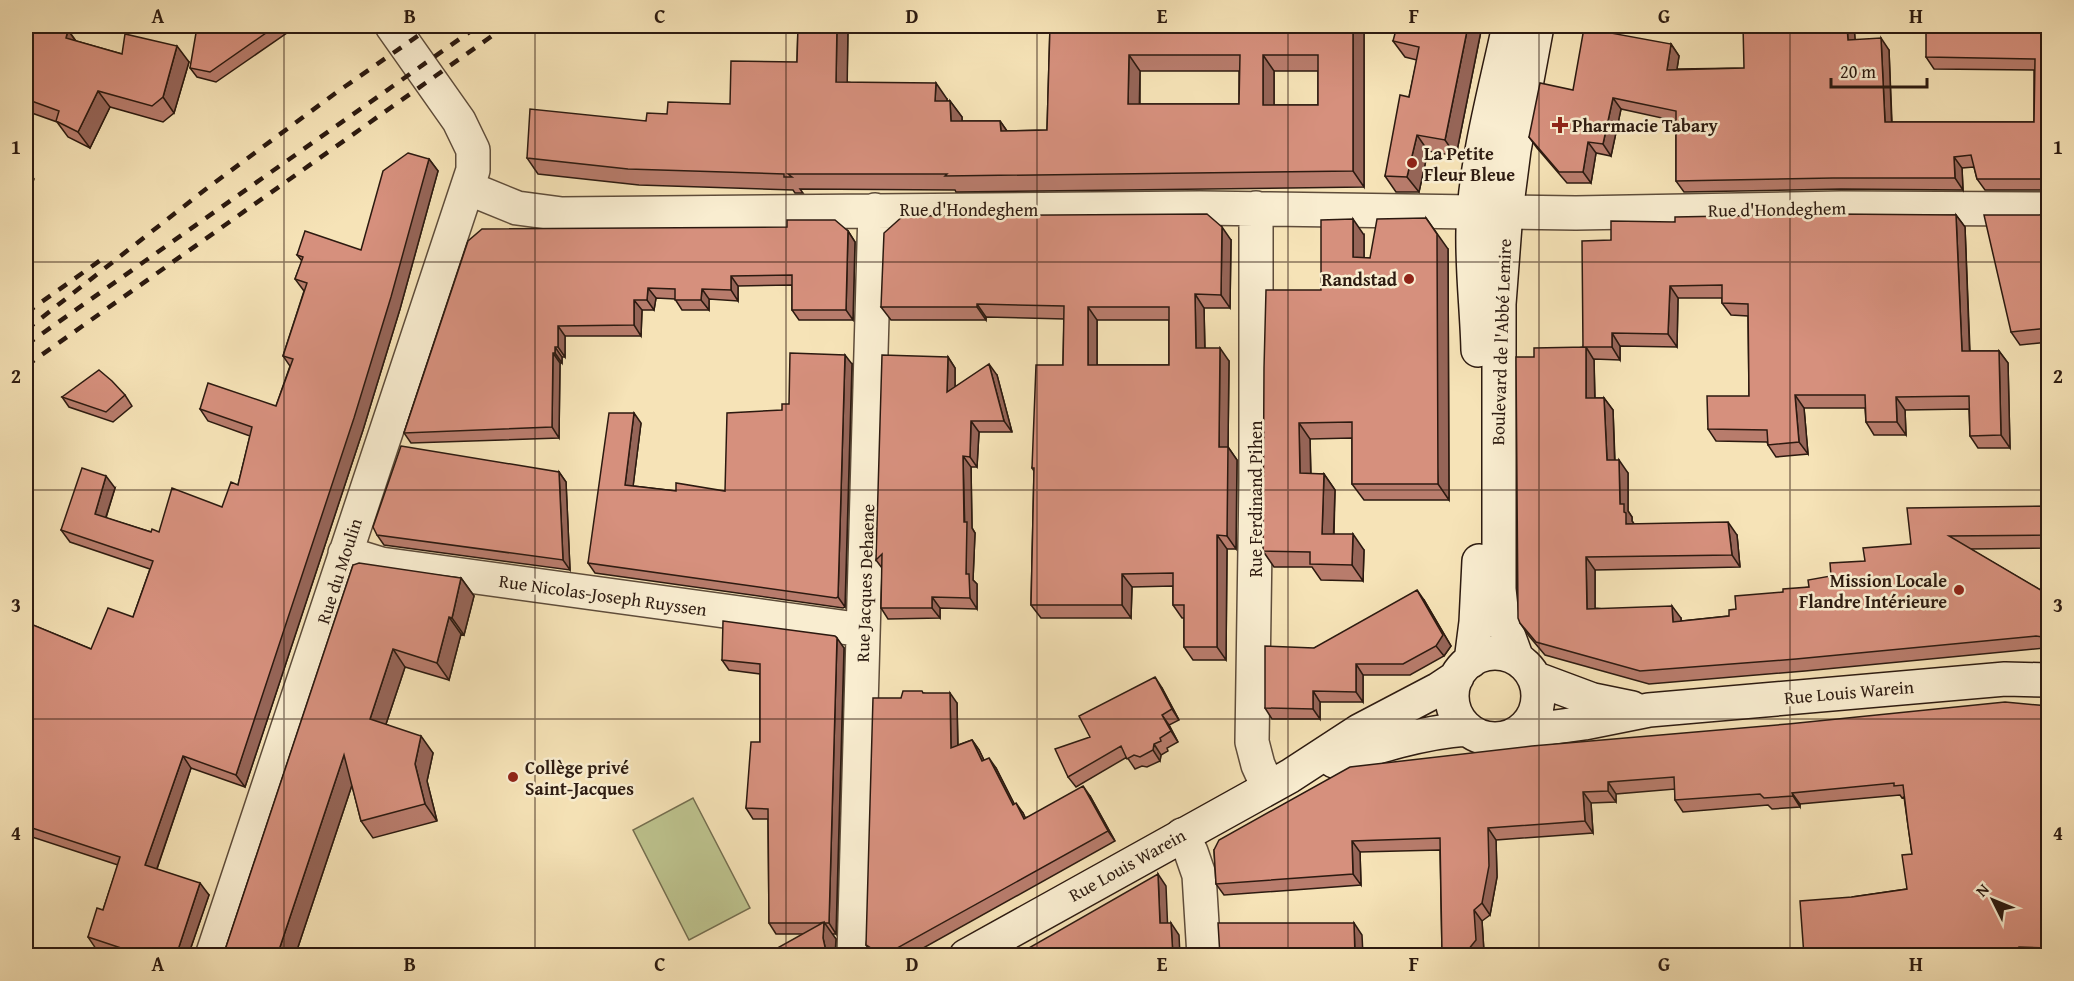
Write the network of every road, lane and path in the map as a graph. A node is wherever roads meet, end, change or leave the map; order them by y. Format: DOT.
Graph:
graph roads {
  1 [pos="392,26"];
  2 [pos="1509,26"];
  3 [pos="1537,26"];
  4 [pos="468,188"];
  5 [pos="1256,208"];
  6 [pos="2049,209"];
  7 [pos="875,210"];
  8 [pos="1490,212"];
  9 [pos="345,553"];
  10 [pos="863,630"];
  11 [pos="1464,669"];
  12 [pos="1525,669"];
  13 [pos="2049,680"];
  14 [pos="1649,710"];
  15 [pos="1467,729"];
  16 [pos="1519,732"];
  17 [pos="1279,782"];
  18 [pos="1182,835"];
  19 [pos="212,956"];
  20 [pos="854,956"];
  21 [pos="966,956"];
  22 [pos="1204,956"];
  1 -- 4 [label="street, Rue du Moulin"];
  2 -- 8 [label="street, Boulevard de l'Abbé Lemire"];
  3 -- 8 [label="street, Boulevard de l'Abbé Lemire"];
  4 -- 7 [label="street, Rue d'Hondeghem"];
  4 -- 9 [label="street, Rue du Moulin"];
  5 -- 7 [label="street, Rue d'Hondeghem"];
  5 -- 8 [label="street, Rue d'Hondeghem"];
  5 -- 17 [label="street, Rue Ferdinand Pihen"];
  6 -- 8 [label="street, Rue d'Hondeghem"];
  7 -- 10 [label="street, Rue Jacques Dehaene"];
  8 -- 11 [label="street, Boulevard de l'Abbé Lemire"];
  8 -- 12 [label="street, Boulevard de l'Abbé Lemire"];
  9 -- 10 [label="street, Rue Nicolas-Joseph Ruyssen"];
  9 -- 19 [label="street, Rue du Moulin"];
  10 -- 20 [label="street, Rue Jacques Dehaene"];
  11 -- 12 [label="street"];
  11 -- 15 [label="street"];
  11 -- 17 [label="street, Rue Louis Warein"];
  12 -- 14 [label="street, Rue Louis Warein"];
  12 -- 16 [label="street"];
  13 -- 14 [label="street, Rue Louis Warein"];
  14 -- 16 [label="street, Rue Louis Warein"];
  15 -- 16 [label="street"];
  15 -- 17 [label="street, Rue Louis Warein"];
  17 -- 18 [label="street, Rue Louis Warein"];
  18 -- 21 [label="street, Rue Louis Warein"];
  18 -- 22 [label="street"];
}
